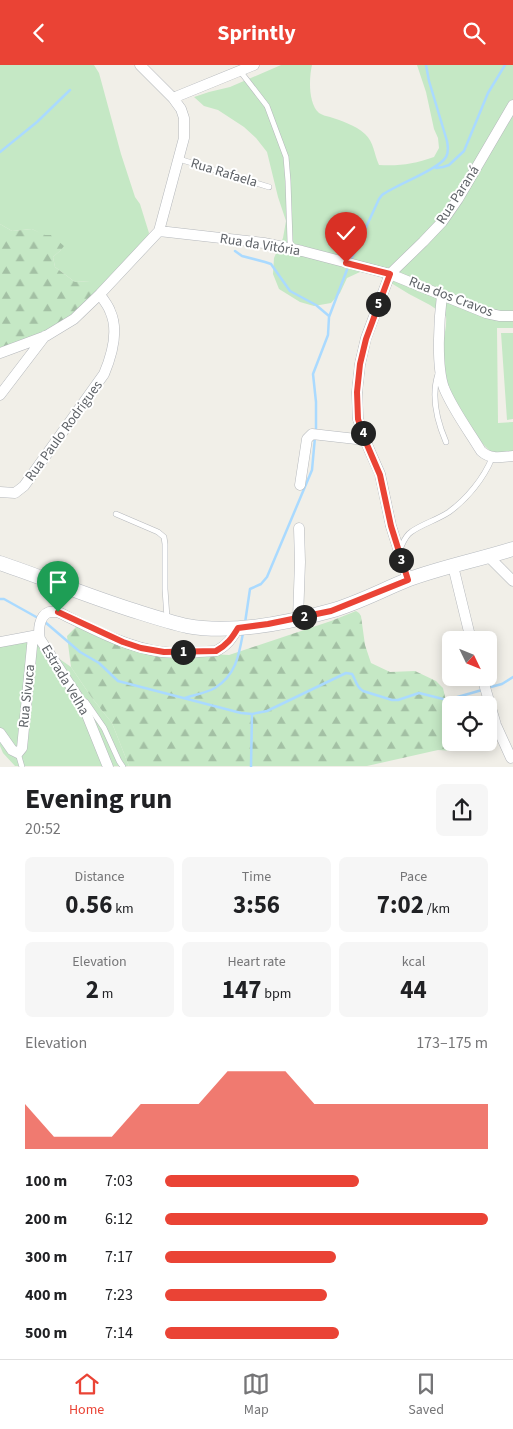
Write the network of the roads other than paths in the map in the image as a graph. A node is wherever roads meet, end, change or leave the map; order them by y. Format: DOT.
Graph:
graph roads {
  1 [pos="140,65"];
  2 [pos="246,67"];
  3 [pos="173,98"];
  4 [pos="513,105"];
  5 [pos="179,159"];
  6 [pos="269,187"];
  7 [pos="158,231"];
  8 [pos="292,249"];
  9 [pos="390,274"];
  10 [pos="100,294"];
  11 [pos="442,295"];
  12 [pos="513,316"];
  13 [pos="46,335"];
  14 [pos="0,353"];
  15 [pos="440,369"];
  16 [pos="0,395"];
  17 [pos="365,440"];
  18 [pos="446,442"];
  19 [pos="513,456"];
  20 [pos="492,458"];
  21 [pos="300,485"];
  22 [pos="0,492"];
  23 [pos="116,514"];
  24 [pos="299,528"];
  25 [pos="513,549"];
  26 [pos="398,551"];
  27 [pos="488,557"];
  28 [pos="0,563"];
  29 [pos="453,566"];
  30 [pos="408,580"];
  31 [pos="513,581"];
  32 [pos="298,619"];
  33 [pos="167,621"];
  34 [pos="238,628"];
  35 [pos="469,631"];
  36 [pos="36,635"];
  37 [pos="0,642"];
  38 [pos="485,686"];
  39 [pos="0,733"];
  40 [pos="18,753"];
  41 [pos="510,758"];
  42 [pos="22,767"];
  43 [pos="108,767"];
  44 [pos="123,767"];
  1 -- 3 [label="street"];
  2 -- 3 [label="street"];
  2 -- 8 [label="lane"];
  3 -- 5 [label="street"];
  4 -- 9 [label="street, Rua Paraná"];
  5 -- 6 [label="lane, Rua Rafaela"];
  5 -- 7 [label="street"];
  7 -- 8 [label="street, Rua da Vitória"];
  7 -- 10 [label="street"];
  8 -- 9 [label="street, Rua da Vitória"];
  9 -- 11 [label="street, Rua dos Cravos"];
  9 -- 17 [label="street"];
  10 -- 13 [label="street"];
  10 -- 22 [label="street, Rua Paulo Rodrigues"];
  11 -- 12 [label="street, Rua dos Cravos"];
  11 -- 15 [label="street"];
  13 -- 14 [label="street"];
  13 -- 16 [label="street"];
  15 -- 18 [label="lane"];
  15 -- 20 [label="street"];
  17 -- 21 [label="street"];
  17 -- 26 [label="street"];
  19 -- 20 [label="street"];
  20 -- 26 [label="lane"];
  23 -- 33 [label="lane"];
  24 -- 32 [label="street"];
  25 -- 27 [label="main road"];
  26 -- 30 [label="street"];
  27 -- 29 [label="main road"];
  27 -- 31 [label="street"];
  28 -- 33 [label="main road"];
  29 -- 30 [label="main road"];
  29 -- 35 [label="street"];
  30 -- 32 [label="main road"];
  32 -- 34 [label="main road"];
  33 -- 34 [label="main road"];
  34 -- 36 [label="street, Estrada Velha"];
  36 -- 37 [label="street"];
  36 -- 40 [label="street, Rua Sivuca"];
  36 -- 43 [label="street, Estrada Velha"];
  36 -- 44 [label="lane"];
  38 -- 41 [label="street"];
  39 -- 40 [label="street"];
  40 -- 42 [label="lane"];
}
